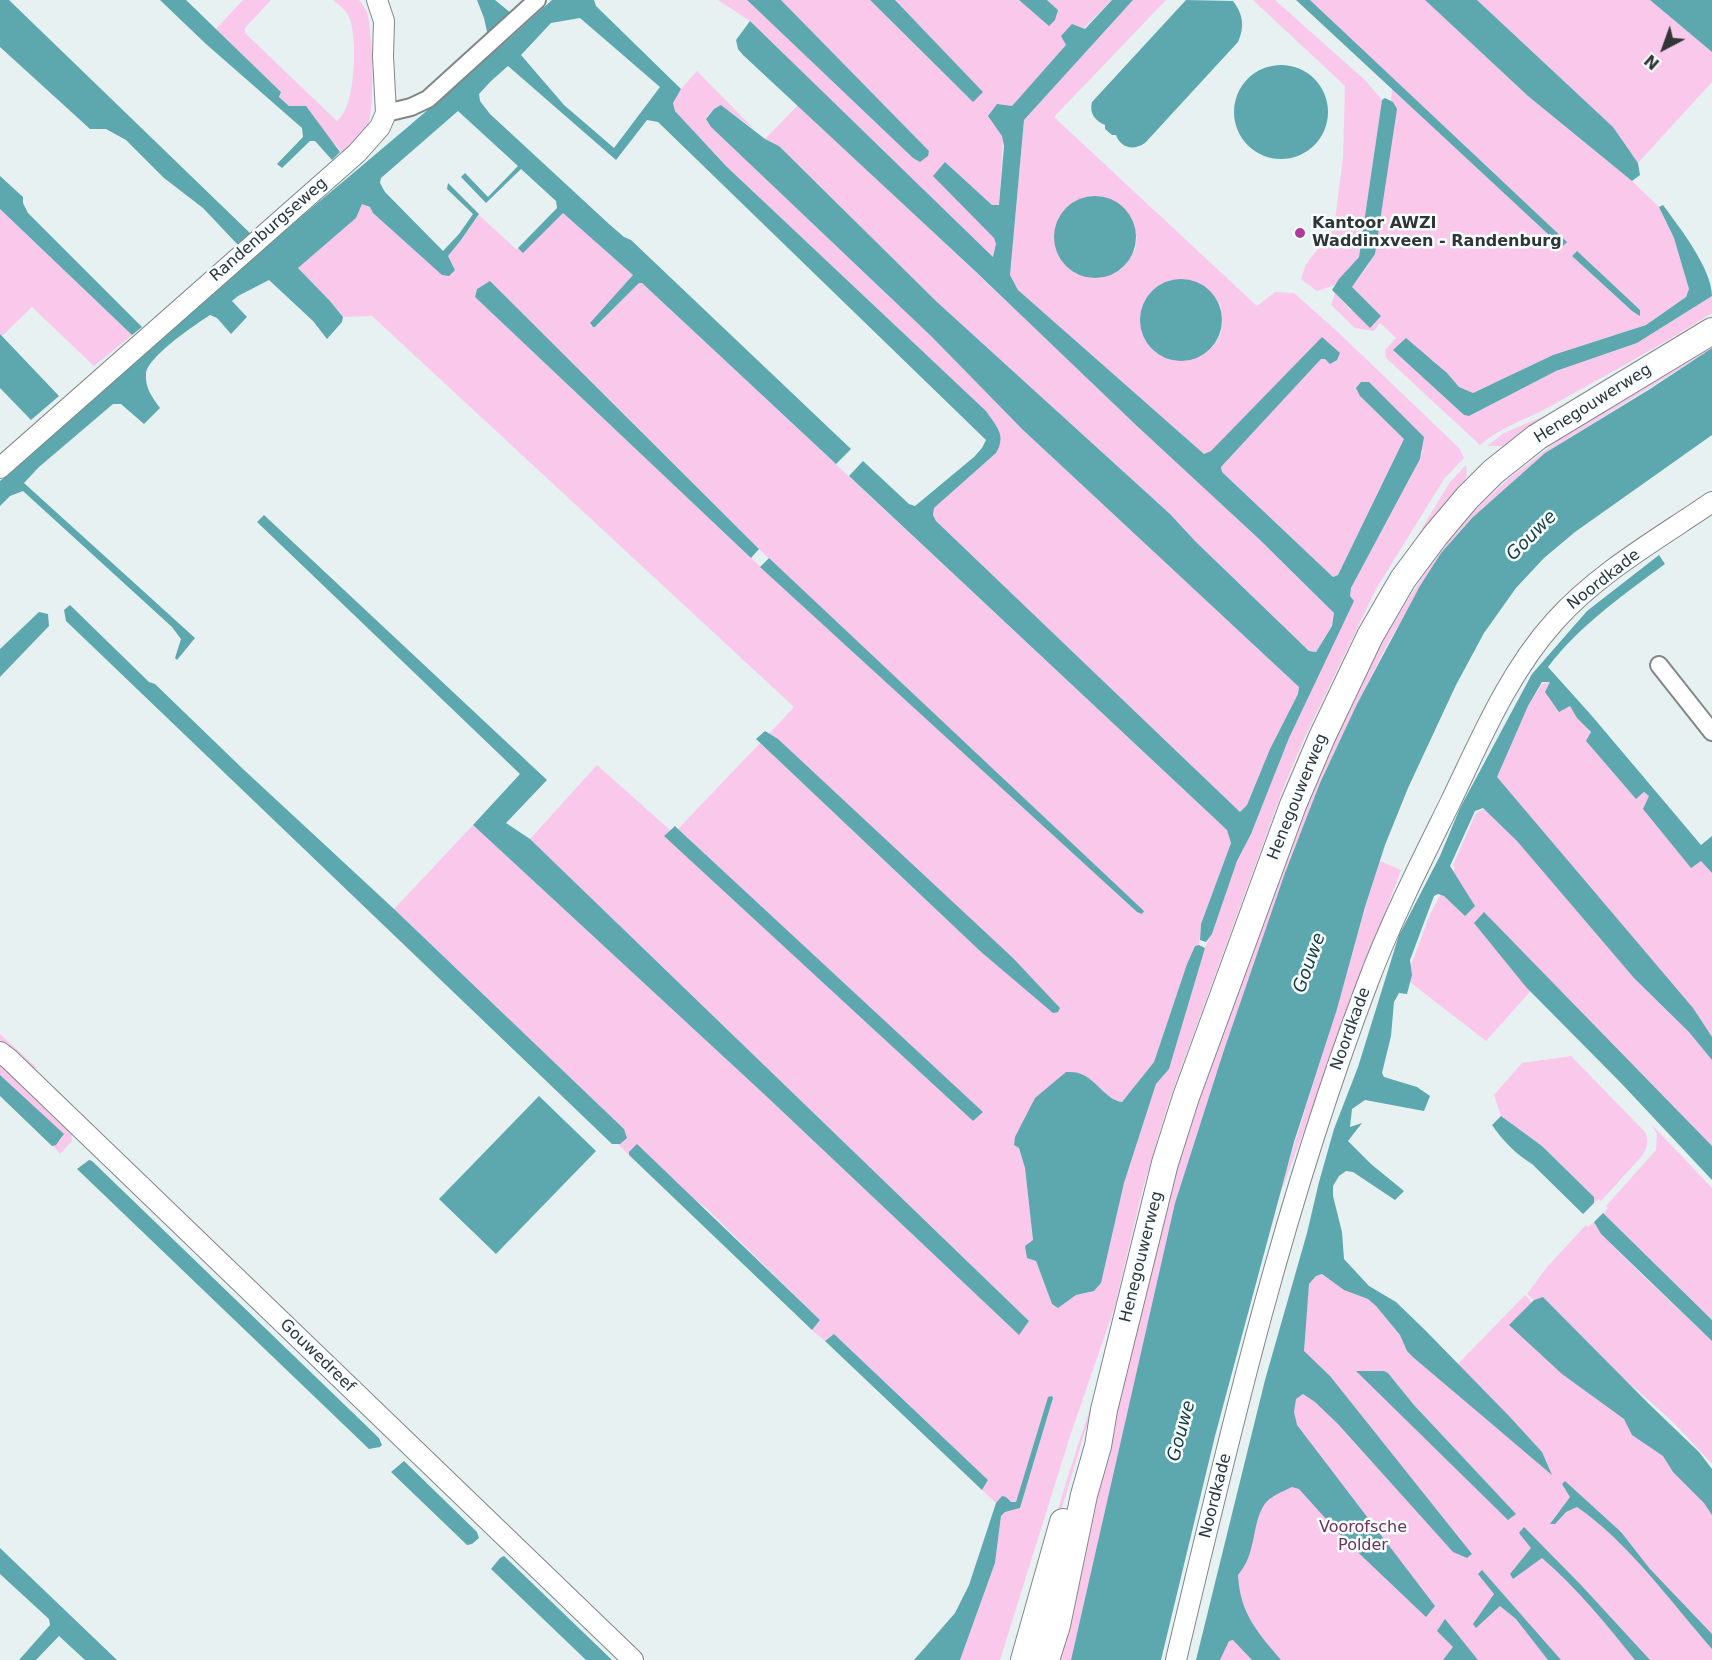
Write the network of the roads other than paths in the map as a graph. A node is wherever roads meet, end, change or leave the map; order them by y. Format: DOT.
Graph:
graph roads {
  1 [pos="377,0"];
  2 [pos="537,0"];
  3 [pos="386,113"];
  4 [pos="1712,331"];
  5 [pos="0,468"];
  6 [pos="1712,502"];
  7 [pos="1659,665"];
  8 [pos="1712,730"];
  9 [pos="0,1052"];
  10 [pos="1104,1410"];
  11 [pos="633,1660"];
  12 [pos="1024,1660"];
  13 [pos="1046,1660"];
  14 [pos="1176,1660"];
  1 -- 3 [label="street"];
  2 -- 3 [label="street"];
  3 -- 5 [label="street, Randenburgseweg"];
  4 -- 10 [label="main road, Henegouwerweg"];
  6 -- 14 [label="street, Noordkade"];
  7 -- 8 [label="street"];
  9 -- 11 [label="street, Gouwedreef"];
  10 -- 12 [label="main road, Henegouwerweg"];
  10 -- 13 [label="main road, Henegouwerweg"];
}
